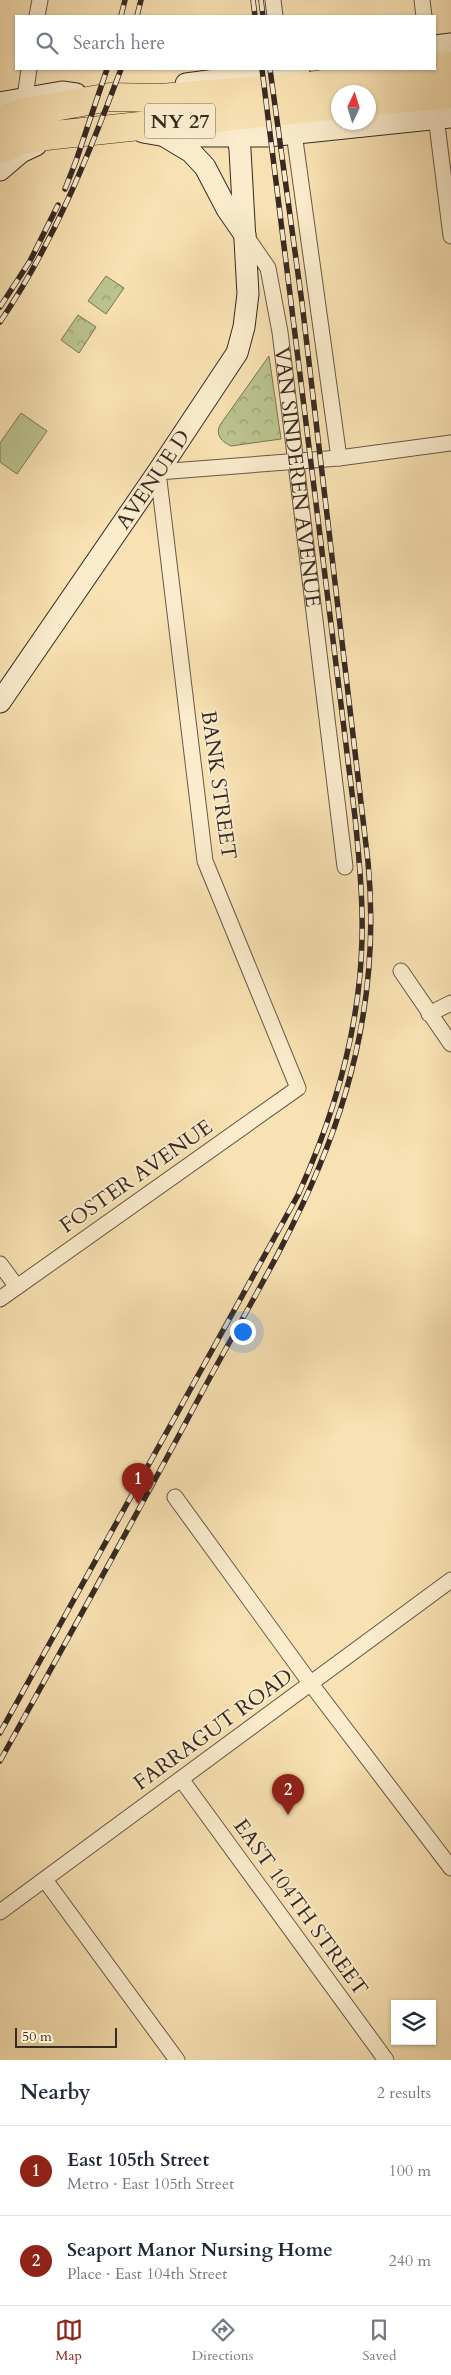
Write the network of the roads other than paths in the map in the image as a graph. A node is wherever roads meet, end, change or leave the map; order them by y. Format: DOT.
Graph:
graph roads {
  1 [pos="40,0"];
  2 [pos="273,0"];
  3 [pos="422,0"];
  4 [pos="38,15"];
  5 [pos="275,15"];
  6 [pos="424,15"];
  7 [pos="451,44"];
  8 [pos="436,46"];
  9 [pos="451,66"];
  10 [pos="436,68"];
  11 [pos="28,70"];
  12 [pos="287,70"];
  13 [pos="420,70"];
  14 [pos="430,70"];
  15 [pos="110,96"];
  16 [pos="376,102"];
  17 [pos="6,105"];
  18 [pos="331,106"];
  19 [pos="443,106"];
  20 [pos="235,115"];
  21 [pos="124,128"];
  22 [pos="294,133"];
  23 [pos="55,135"];
  24 [pos="166,136"];
  25 [pos="0,150"];
  26 [pos="0,170"];
  27 [pos="246,236"];
  28 [pos="451,236"];
  29 [pos="451,443"];
  30 [pos="339,458"];
  31 [pos="295,461"];
  32 [pos="158,472"];
  33 [pos="0,702"];
  34 [pos="345,868"];
  35 [pos="402,970"];
  36 [pos="451,1003"];
  37 [pos="429,1014"];
  38 [pos="451,1044"];
  39 [pos="298,1088"];
  40 [pos="0,1264"];
  41 [pos="17,1286"];
  42 [pos="0,1299"];
  43 [pos="174,1497"];
  44 [pos="451,1580"];
  45 [pos="311,1684"];
  46 [pos="181,1779"];
  47 [pos="451,1868"];
  48 [pos="45,1880"];
  49 [pos="0,1912"];
  50 [pos="177,2060"];
  51 [pos="386,2060"];
  1 -- 4 [label="street"];
  2 -- 5 [label="street"];
  3 -- 6 [label="street"];
  7 -- 8 [label="main road"];
  9 -- 10 [label="highway"];
  11 -- 17 [label="street"];
  12 -- 15 [label="main road"];
  13 -- 20 [label="highway, NY 27"];
  14 -- 19 [label="street"];
  15 -- 17 [label="highway, NY 27"];
  15 -- 20 [label="highway, NY 27"];
  16 -- 19 [label="highway"];
  18 -- 20 [label="highway, NY 27"];
  19 -- 22 [label="main road"];
  19 -- 28 [label="street"];
  20 -- 21 [label="highway, NY 27"];
  20 -- 22 [label="main road"];
  20 -- 24 [label="main road"];
  20 -- 27 [label="main road"];
  21 -- 23 [label="highway, NY 27"];
  21 -- 24 [label="main road"];
  22 -- 30 [label="street, VAN SINDEREN AVENUE"];
  23 -- 25 [label="highway, NY 27"];
  23 -- 26 [label="main road"];
  24 -- 27 [label="main road"];
  27 -- 31 [label="street, VAN SINDEREN AVENUE"];
  27 -- 32 [label="main road, AVENUE D"];
  29 -- 30 [label="street"];
  30 -- 31 [label="street"];
  31 -- 32 [label="street"];
  31 -- 34 [label="street, VAN SINDEREN AVENUE"];
  32 -- 33 [label="main road, AVENUE D"];
  32 -- 39 [label="street, BANK STREET"];
  35 -- 37 [label="street"];
  36 -- 37 [label="street"];
  37 -- 38 [label="street"];
  39 -- 41 [label="street, FOSTER AVENUE"];
  40 -- 41 [label="street"];
  41 -- 42 [label="street, FOSTER AVENUE"];
  43 -- 45 [label="street"];
  44 -- 45 [label="street, FARRAGUT ROAD"];
  45 -- 46 [label="street, FARRAGUT ROAD"];
  45 -- 47 [label="street"];
  46 -- 48 [label="street, FARRAGUT ROAD"];
  46 -- 51 [label="street, EAST 104TH STREET"];
  48 -- 49 [label="street, FARRAGUT ROAD"];
  48 -- 50 [label="street"];
}
